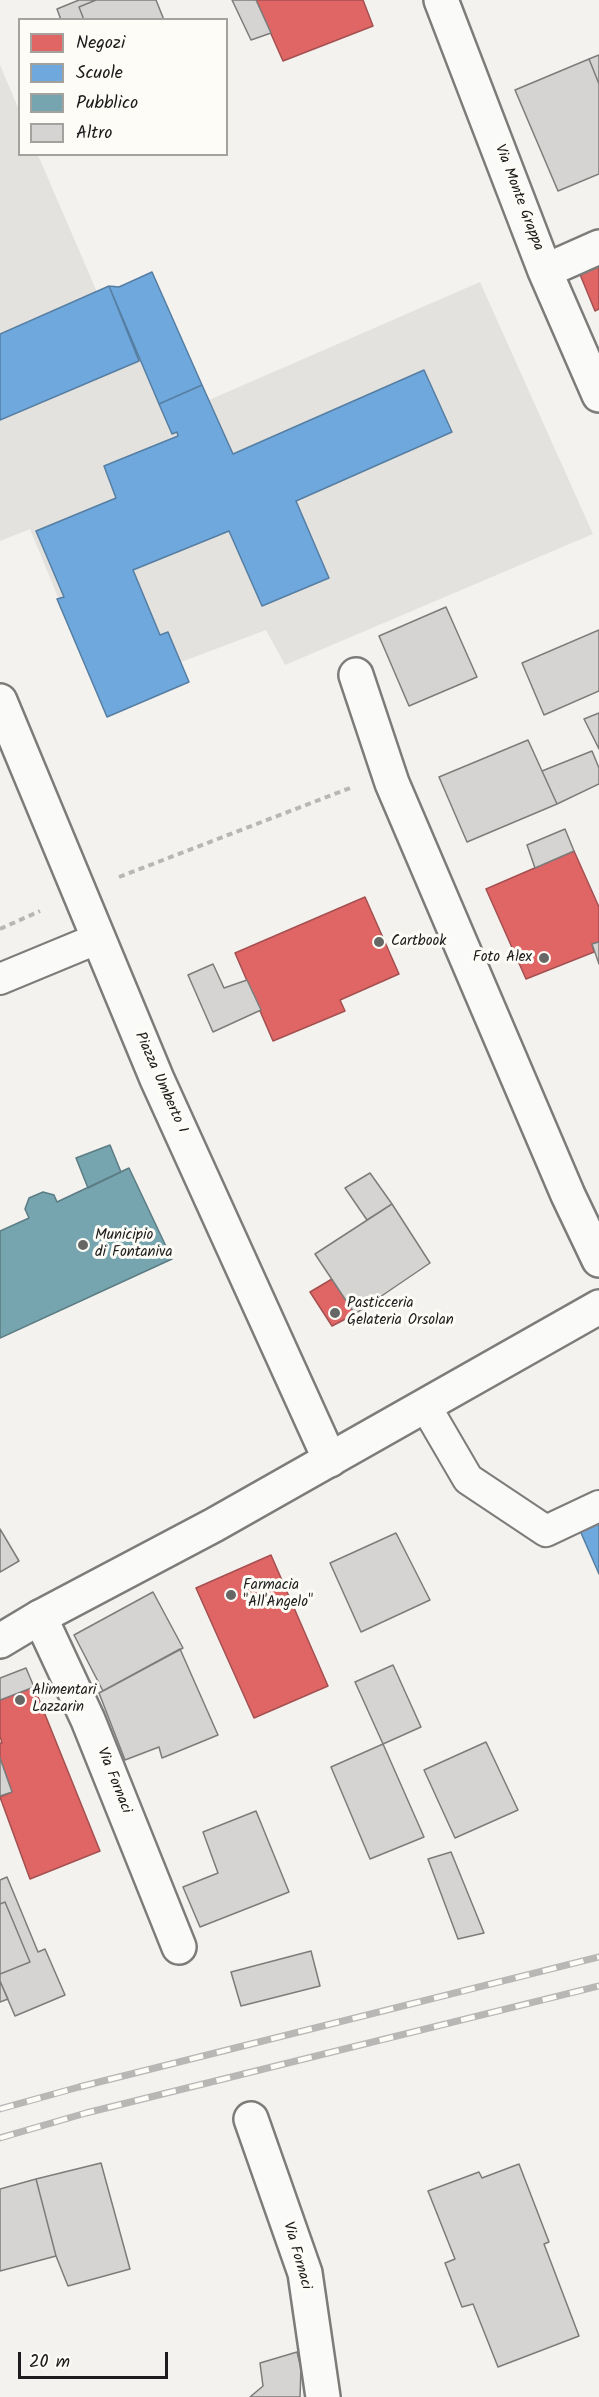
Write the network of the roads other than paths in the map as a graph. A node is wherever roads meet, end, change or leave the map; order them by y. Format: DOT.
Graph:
graph roads {
  1 [pos="441,0"];
  2 [pos="599,247"];
  3 [pos="545,271"];
  4 [pos="599,395"];
  5 [pos="356,675"];
  6 [pos="0,701"];
  7 [pos="99,938"];
  8 [pos="0,979"];
  9 [pos="599,1260"];
  10 [pos="599,1307"];
  11 [pos="426,1407"];
  12 [pos="330,1460"];
  13 [pos="599,1506"];
  14 [pos="40,1617"];
  15 [pos="0,1641"];
  16 [pos="179,1947"];
  17 [pos="250,2119"];
  18 [pos="322,2397"];
  1 -- 3 [label="street, Via Monte Grappa"];
  2 -- 3 [label="street"];
  3 -- 4 [label="street, Via Monte Grappa"];
  5 -- 9 [label="street"];
  6 -- 7 [label="street, Piazza Umberto I"];
  7 -- 8 [label="lane"];
  7 -- 12 [label="street, Piazza Umberto I"];
  10 -- 11 [label="street"];
  11 -- 12 [label="street"];
  11 -- 13 [label="lane"];
  12 -- 14 [label="street"];
  14 -- 15 [label="street"];
  14 -- 16 [label="street, Via Fornaci"];
  17 -- 18 [label="street, Via Fornaci"];
}
